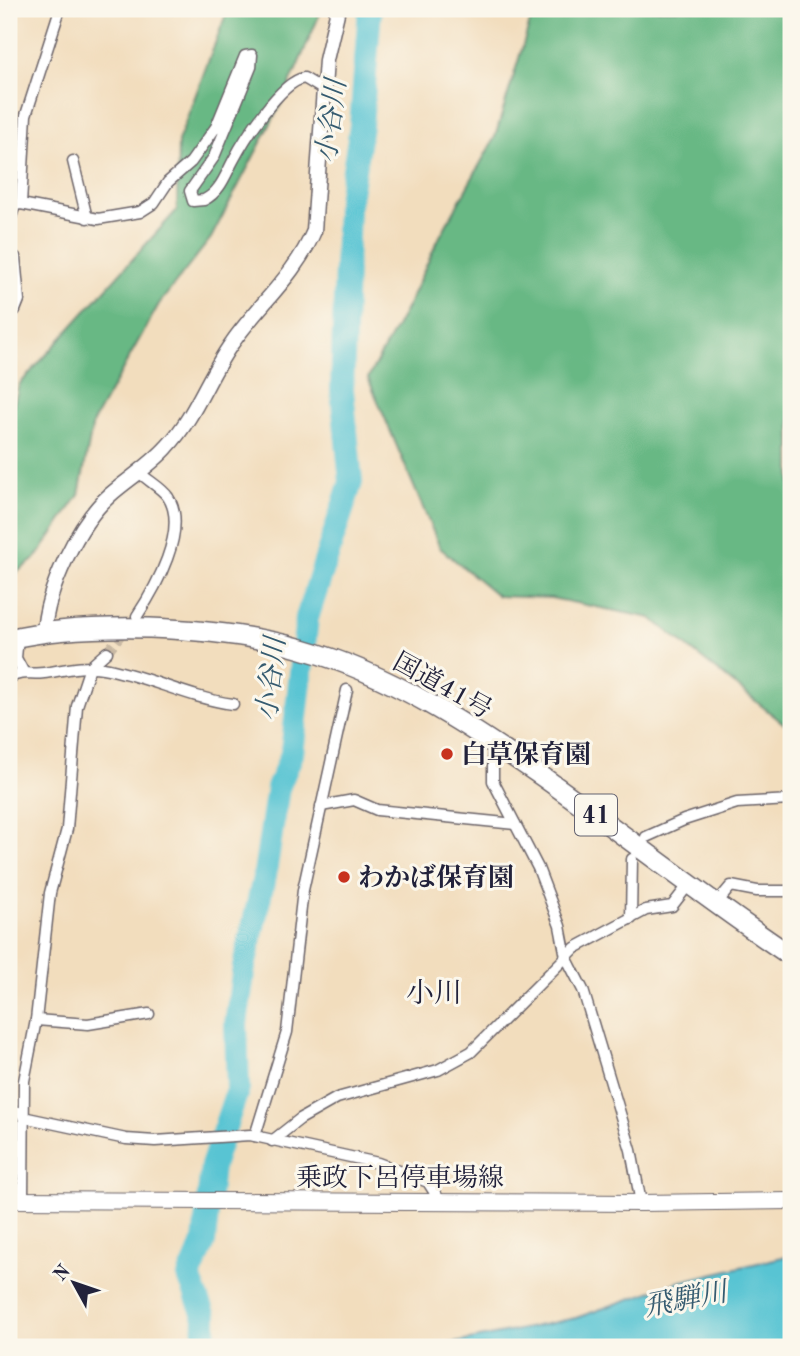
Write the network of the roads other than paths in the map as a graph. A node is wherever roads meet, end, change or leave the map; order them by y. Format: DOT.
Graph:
graph roads {
  1 [pos="60,9"];
  2 [pos="338,9"];
  3 [pos="324,90"];
  4 [pos="73,161"];
  5 [pos="21,204"];
  6 [pos="87,218"];
  7 [pos="9,223"];
  8 [pos="9,254"];
  9 [pos="15,310"];
  10 [pos="139,472"];
  11 [pos="137,616"];
  12 [pos="44,633"];
  13 [pos="13,638"];
  14 [pos="107,652"];
  15 [pos="90,667"];
  16 [pos="23,671"];
  17 [pos="9,678"];
  18 [pos="347,690"];
  19 [pos="233,704"];
  20 [pos="498,746"];
  21 [pos="791,800"];
  22 [pos="321,806"];
  23 [pos="515,824"];
  24 [pos="646,837"];
  25 [pos="632,859"];
  26 [pos="689,884"];
  27 [pos="791,891"];
  28 [pos="715,905"];
  29 [pos="631,919"];
  30 [pos="791,956"];
  31 [pos="566,957"];
  32 [pos="149,1014"];
  33 [pos="36,1020"];
  34 [pos="9,1112"];
  35 [pos="23,1114"];
  36 [pos="252,1136"];
  37 [pos="272,1141"];
  38 [pos="16,1200"];
  39 [pos="440,1201"];
  40 [pos="791,1201"];
  41 [pos="641,1203"];
  1 -- 5 [label="street"];
  2 -- 3 [label="street"];
  3 -- 6 [label="street"];
  3 -- 10 [label="street"];
  4 -- 6 [label="street"];
  5 -- 6 [label="street"];
  5 -- 7 [label="street"];
  8 -- 9 [label="street"];
  10 -- 11 [label="street"];
  10 -- 12 [label="street"];
  12 -- 13 [label="highway, 国道41号 / 41"];
  12 -- 20 [label="highway, 国道41号 / 41"];
  13 -- 16 [label="street"];
  14 -- 15 [label="street"];
  15 -- 16 [label="street"];
  15 -- 19 [label="street"];
  15 -- 33 [label="street"];
  16 -- 17 [label="street"];
  18 -- 22 [label="street"];
  20 -- 23 [label="street"];
  20 -- 26 [label="highway, 国道41号 / 41"];
  21 -- 24 [label="street"];
  22 -- 23 [label="street"];
  22 -- 36 [label="street"];
  23 -- 31 [label="street"];
  25 -- 29 [label="street"];
  26 -- 28 [label="highway, 国道41号 / 41"];
  26 -- 29 [label="street"];
  27 -- 28 [label="street"];
  28 -- 30 [label="highway, 国道41号 / 41"];
  29 -- 31 [label="street"];
  31 -- 37 [label="street"];
  31 -- 41 [label="street"];
  32 -- 33 [label="street"];
  33 -- 35 [label="street"];
  34 -- 35 [label="street"];
  35 -- 36 [label="street"];
  35 -- 38 [label="street"];
  36 -- 37 [label="street"];
  37 -- 39 [label="street"];
  38 -- 39 [label="main road, 乗政下呂停車場線"];
  39 -- 41 [label="main road, 乗政下呂停車場線"];
  40 -- 41 [label="main road, 乗政下呂停車場線"];
}
